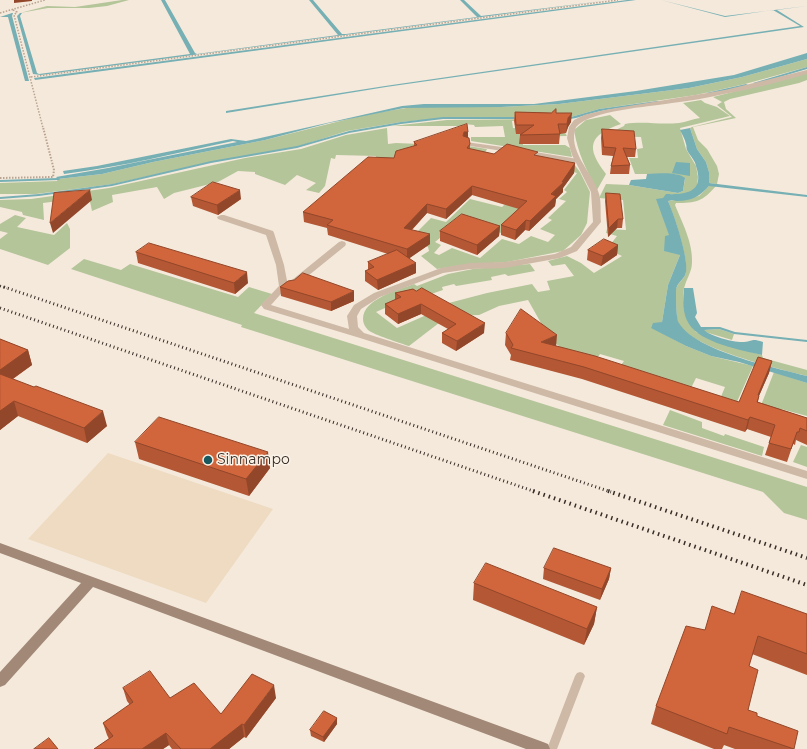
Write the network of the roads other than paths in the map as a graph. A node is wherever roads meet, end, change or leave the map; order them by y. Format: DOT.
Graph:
graph roads {
  1 [pos="807,72"];
  2 [pos="466,144"];
  3 [pos="512,150"];
  4 [pos="520,152"];
  5 [pos="578,161"];
  6 [pos="221,217"];
  7 [pos="342,244"];
  8 [pos="284,286"];
  9 [pos="361,335"];
  10 [pos="807,475"];
  11 [pos="0,548"];
  12 [pos="91,581"];
  13 [pos="580,676"];
  14 [pos="0,681"];
  15 [pos="543,749"];
  16 [pos="552,749"];
  1 -- 5 [label="street"];
  2 -- 3 [label="lane"];
  4 -- 5 [label="lane"];
  5 -- 9 [label="street"];
  6 -- 8 [label="street"];
  7 -- 8 [label="street"];
  8 -- 9 [label="street"];
  9 -- 10 [label="street"];
  11 -- 12 [label="main road"];
  12 -- 14 [label="main road"];
  12 -- 15 [label="main road"];
  13 -- 16 [label="lane"];
}
